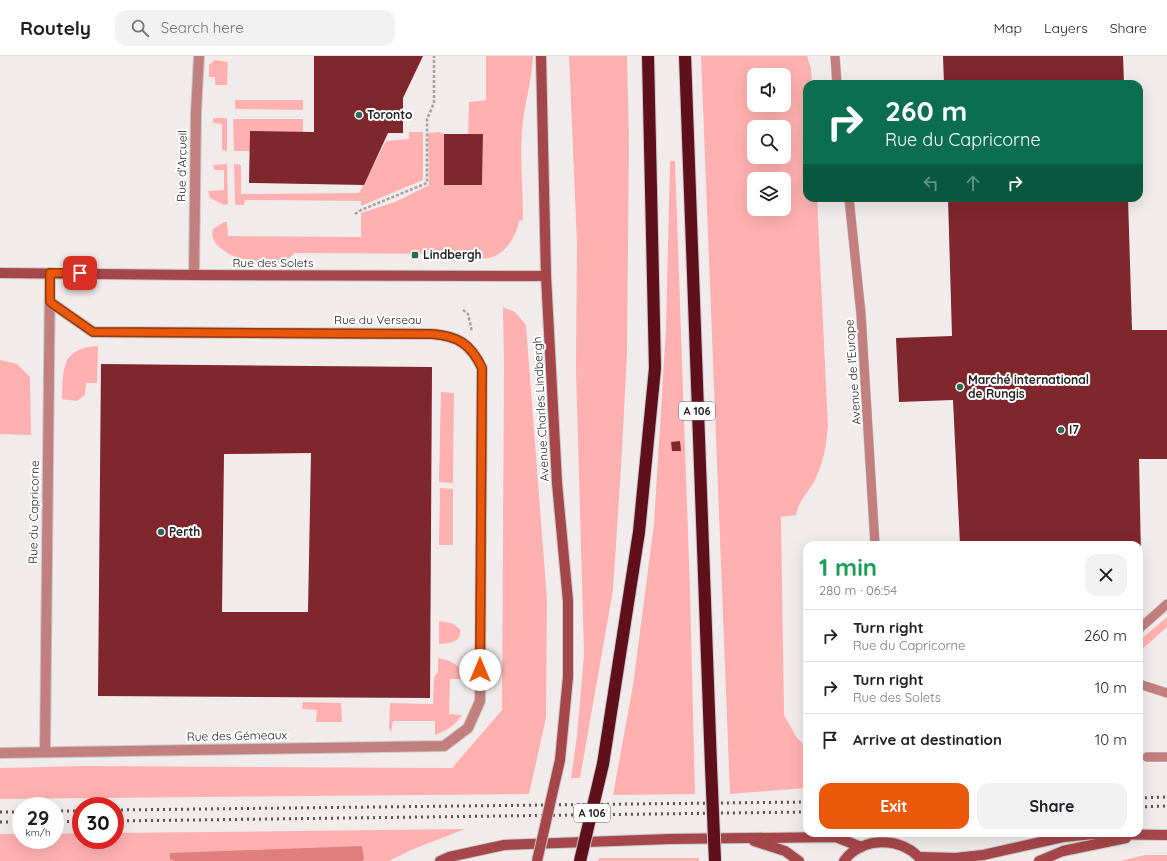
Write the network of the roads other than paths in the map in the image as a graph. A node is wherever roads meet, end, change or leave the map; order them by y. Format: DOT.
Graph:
graph roads {
  1 [pos="199,56"];
  2 [pos="541,56"];
  3 [pos="648,56"];
  4 [pos="685,56"];
  5 [pos="834,57"];
  6 [pos="837,80"];
  7 [pos="849,202"];
  8 [pos="0,273"];
  9 [pos="50,273"];
  10 [pos="194,275"];
  11 [pos="546,276"];
  12 [pos="50,302"];
  13 [pos="875,541"];
  14 [pos="1167,604"];
  15 [pos="1143,625"];
  16 [pos="1143,685"];
  17 [pos="1167,693"];
  18 [pos="468,728"];
  19 [pos="45,752"];
  20 [pos="0,753"];
  21 [pos="1147,757"];
  22 [pos="1167,757"];
  23 [pos="1143,835"];
  24 [pos="1167,835"];
  25 [pos="806,837"];
  26 [pos="838,837"];
  27 [pos="1070,837"];
  28 [pos="1129,837"];
  29 [pos="746,839"];
  30 [pos="861,847"];
  31 [pos="920,859"];
  32 [pos="440,861"];
  33 [pos="537,861"];
  34 [pos="580,861"];
  35 [pos="715,861"];
  36 [pos="799,861"];
  37 [pos="844,861"];
  38 [pos="1039,861"];
  1 -- 10 [label="street, Rue d'Arcueil"];
  2 -- 11 [label="main road, Avenue Charles Lindbergh"];
  3 -- 34 [label="highway, A 106, bridge"];
  4 -- 35 [label="highway, A 106, bridge"];
  5 -- 6 [label="lane"];
  7 -- 13 [label="lane, Avenue de l'Europe"];
  8 -- 9 [label="main road, Rue des Solets"];
  9 -- 10 [label="main road, Rue des Solets"];
  9 -- 12 [label="street, Rue du Capricorne"];
  10 -- 11 [label="main road, Rue des Solets"];
  11 -- 33 [label="main road, Avenue Charles Lindbergh, bridge"];
  12 -- 18 [label="street, Rue du Verseau"];
  12 -- 19 [label="street, Rue du Capricorne"];
  14 -- 15 [label="lane"];
  16 -- 17 [label="lane"];
  18 -- 19 [label="street, Rue des Gémeaux"];
  19 -- 20 [label="street, Rue des Gémeaux"];
  21 -- 22 [label="lane"];
  23 -- 24 [label="main road"];
  25 -- 29 [label="main road"];
  26 -- 30 [label="main road"];
  27 -- 31 [label="main road"];
  28 -- 38 [label="main road"];
  29 -- 32 [label="main road"];
  29 -- 36 [label="main road"];
  30 -- 31 [label="main road"];
  30 -- 37 [label="main road"];
}
